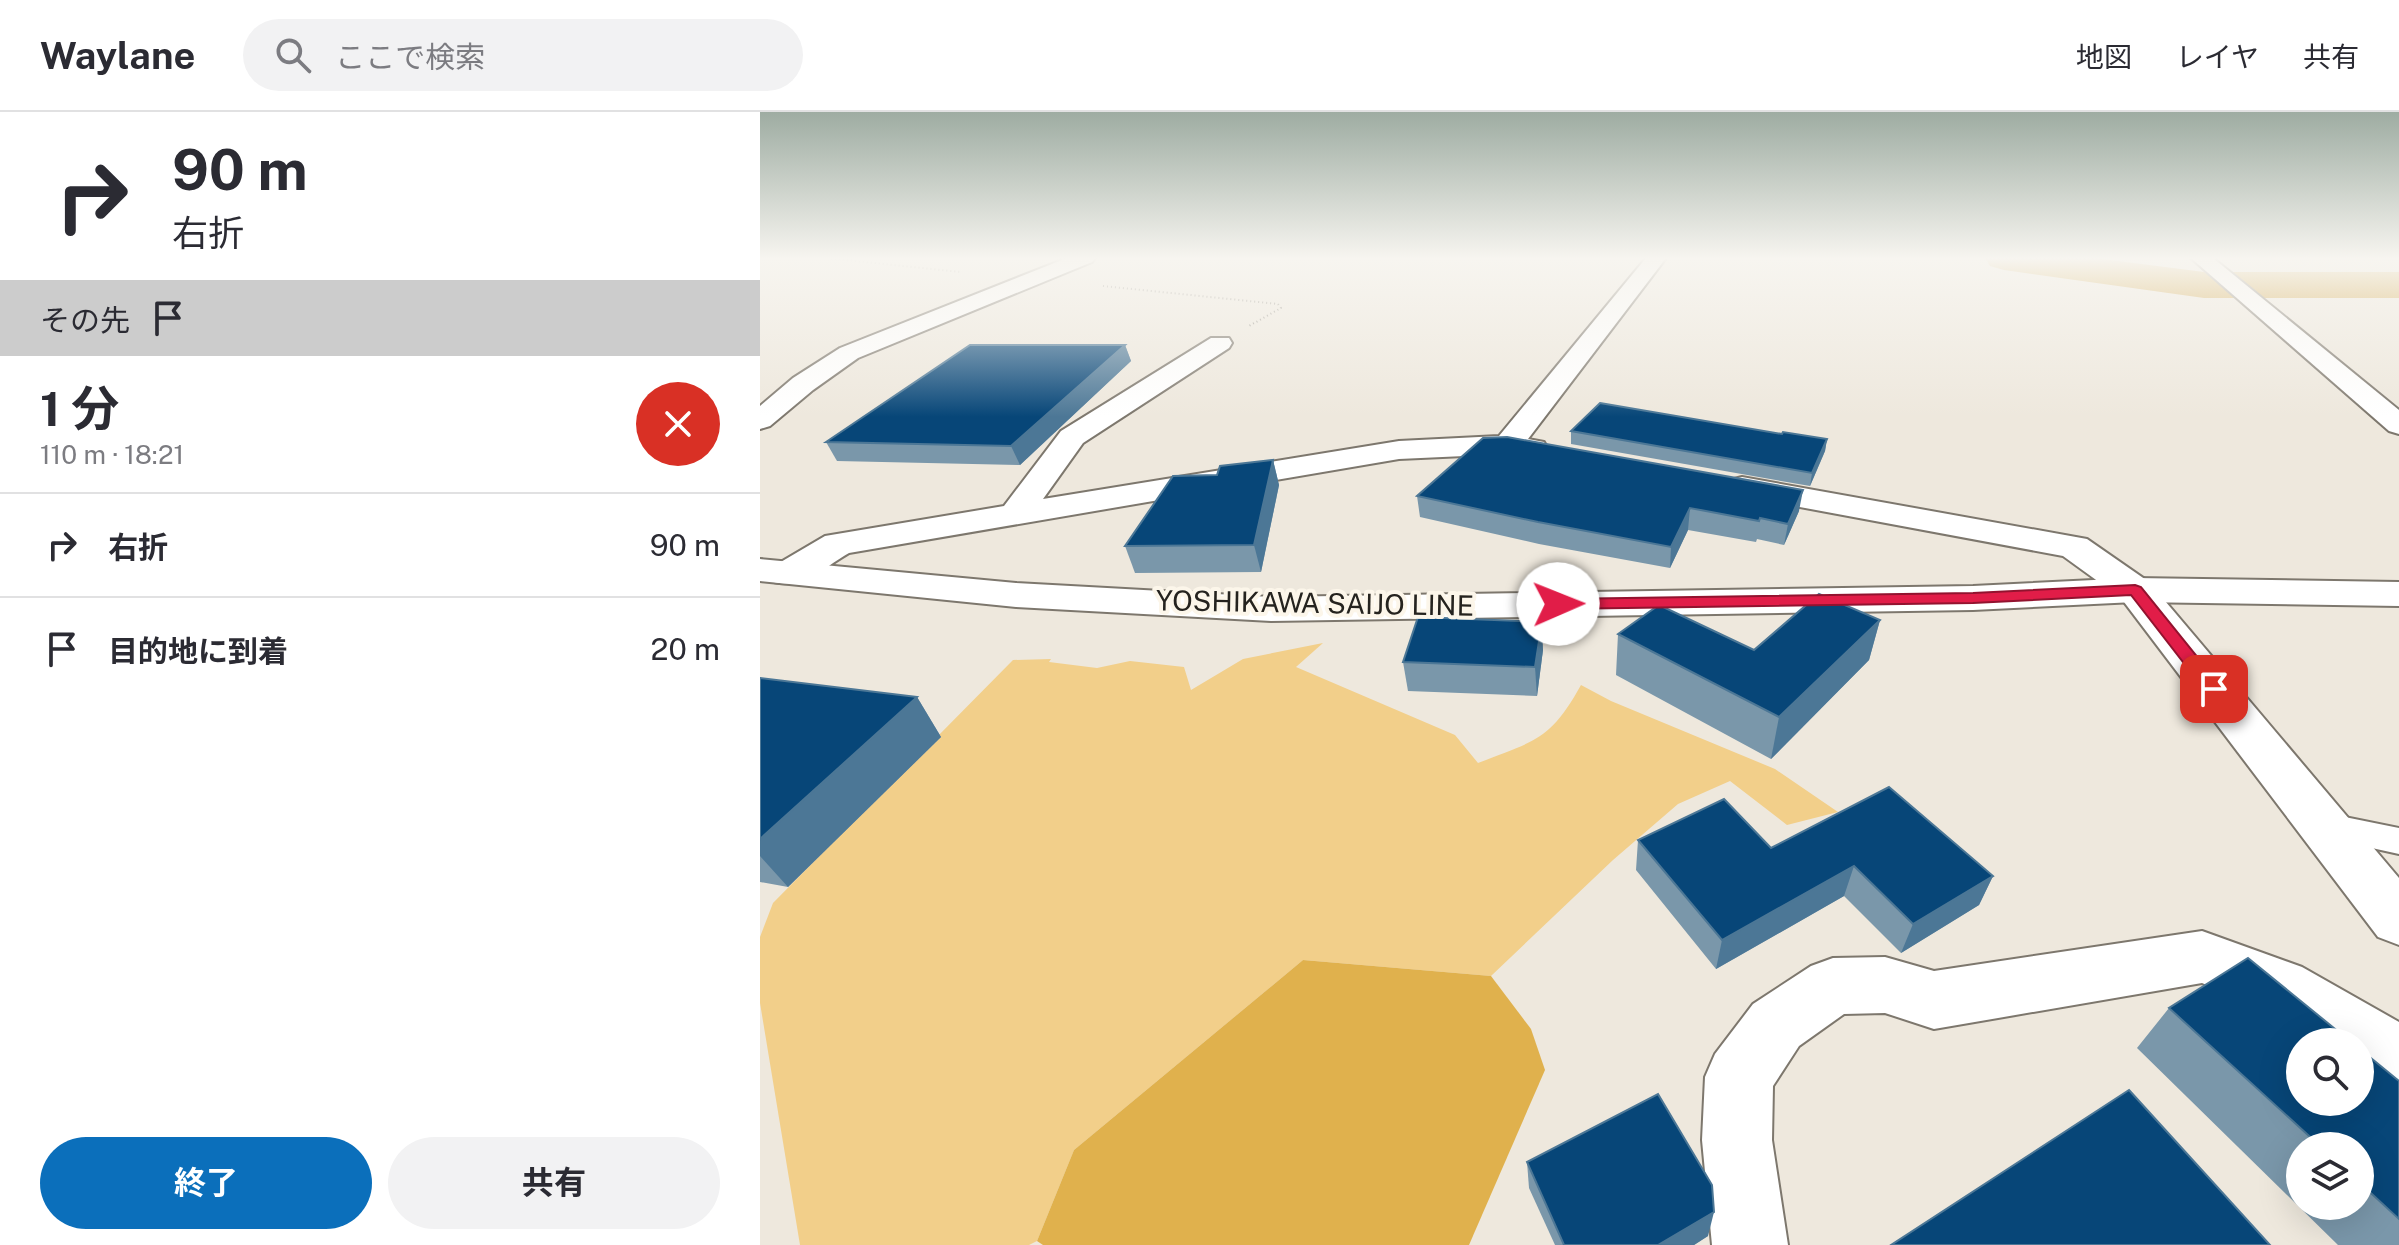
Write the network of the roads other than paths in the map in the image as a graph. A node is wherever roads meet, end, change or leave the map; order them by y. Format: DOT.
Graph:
graph roads {
  1 [pos="954,311"];
  2 [pos="1614,311"];
  3 [pos="2264,311"];
  4 [pos="1220,343"];
  5 [pos="760,420"];
  6 [pos="2399,425"];
  7 [pos="1508,445"];
  8 [pos="1571,456"];
  9 [pos="1713,482"];
  10 [pos="1015,514"];
  11 [pos="774,572"];
  12 [pos="2135,590"];
  13 [pos="2399,594"];
  14 [pos="2324,826"];
  15 [pos="2399,841"];
  16 [pos="2399,920"];
  17 [pos="2399,1058"];
  18 [pos="1750,1245"];
  1 -- 5 [label="street"];
  2 -- 7 [label="street"];
  3 -- 6 [label="street"];
  4 -- 10 [label="street"];
  7 -- 8 [label="street"];
  7 -- 10 [label="street"];
  9 -- 12 [label="street"];
  10 -- 11 [label="street"];
  11 -- 12 [label="street, YOSHIKAWA SAIJO LINE"];
  12 -- 13 [label="street, YOSHIKAWA SAIJO LINE"];
  12 -- 14 [label="street"];
  14 -- 15 [label="lane"];
  14 -- 16 [label="street"];
  17 -- 18 [label="street"];
}
